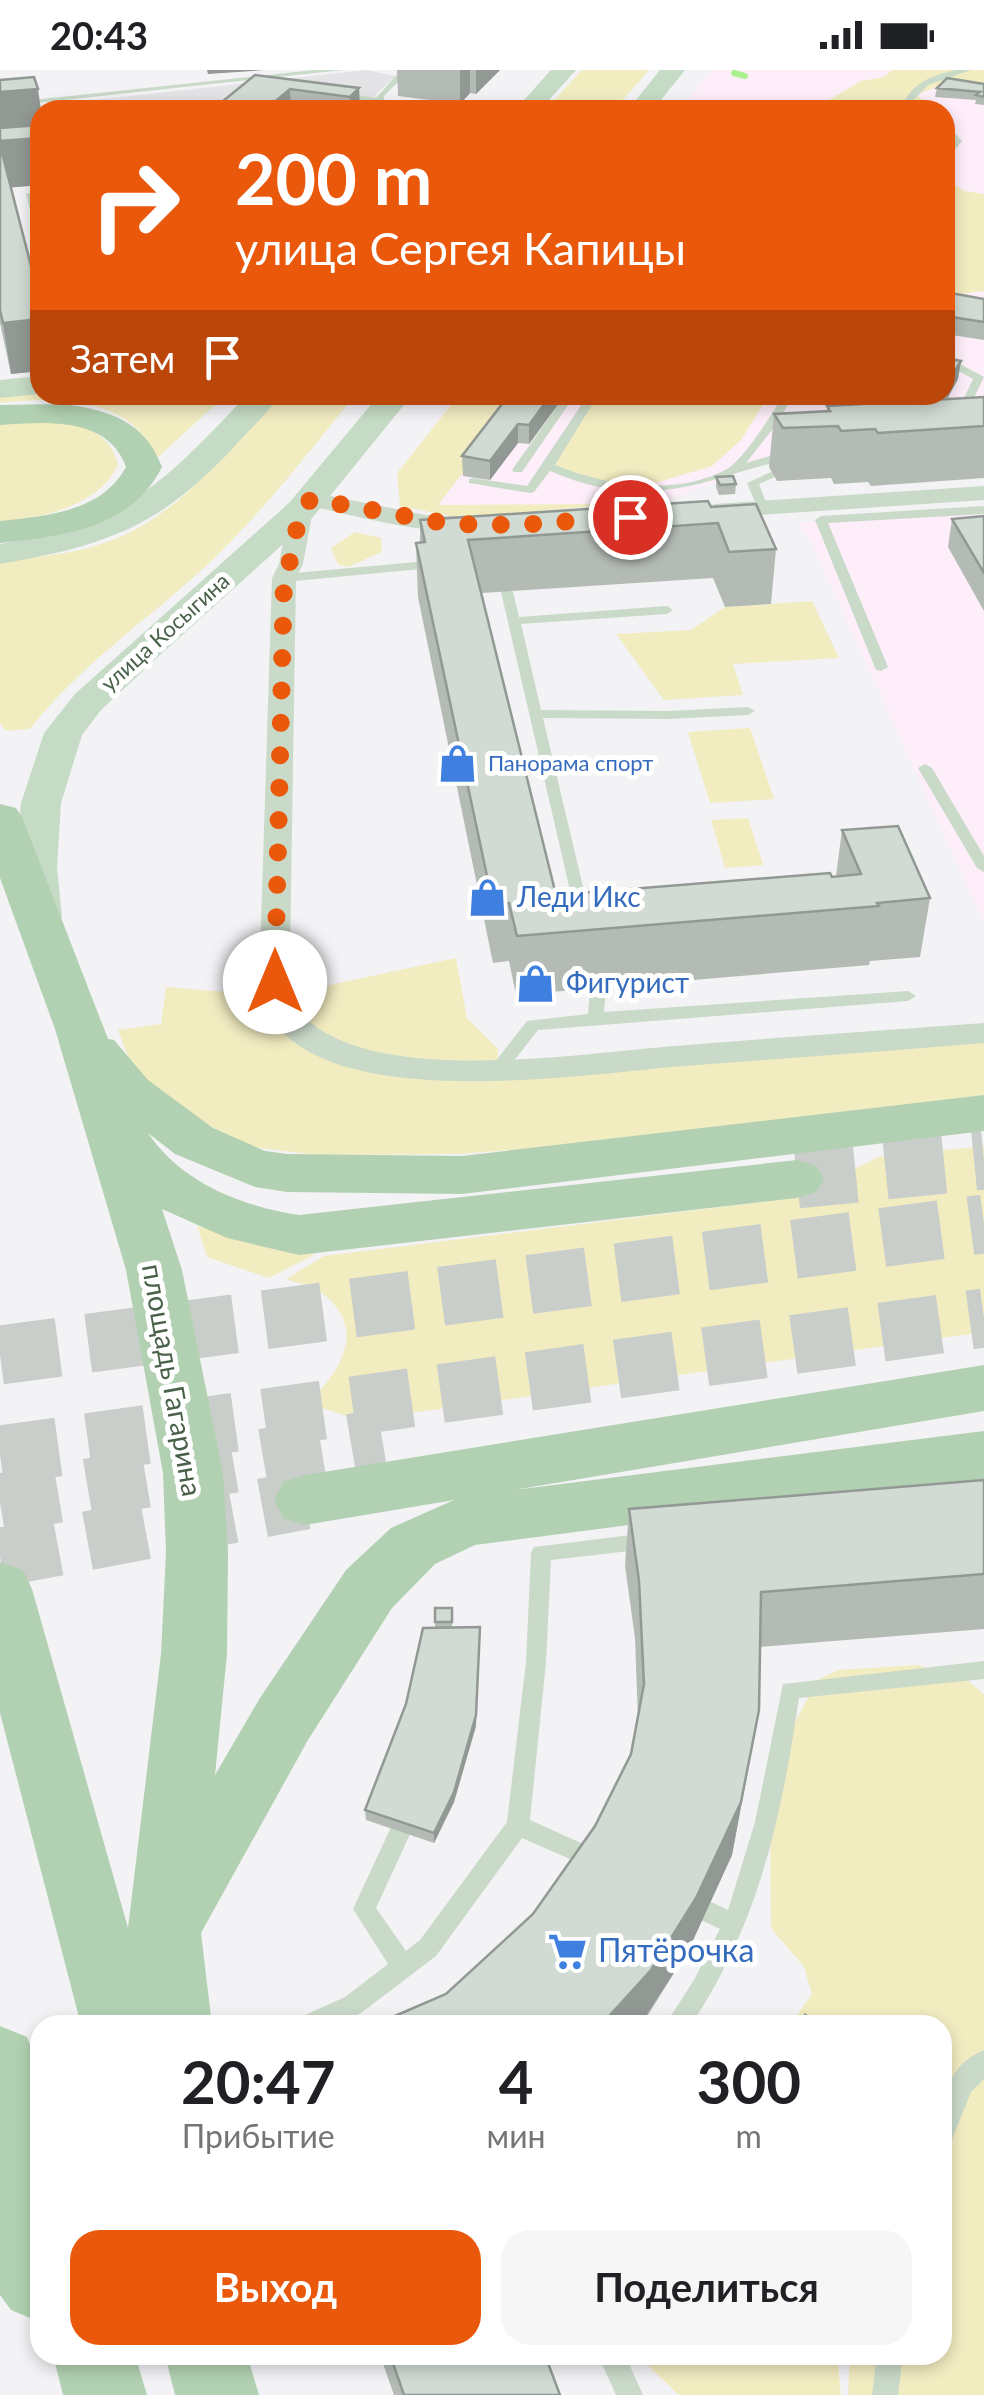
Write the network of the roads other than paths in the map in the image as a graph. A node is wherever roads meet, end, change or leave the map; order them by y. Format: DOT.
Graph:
graph roads {
  1 [pos="339,70"];
  2 [pos="386,70"];
  3 [pos="564,70"];
  4 [pos="673,70"];
  5 [pos="967,70"];
  6 [pos="405,71"];
  7 [pos="327,95"];
  8 [pos="55,98"];
  9 [pos="30,100"];
  10 [pos="32,100"];
  11 [pos="351,100"];
  12 [pos="380,100"];
  13 [pos="536,100"];
  14 [pos="648,100"];
  15 [pos="909,100"];
  16 [pos="30,113"];
  17 [pos="955,363"];
  18 [pos="982,378"];
  19 [pos="30,386"];
  20 [pos="0,389"];
  21 [pos="254,405"];
  22 [pos="388,405"];
  23 [pos="563,405"];
  24 [pos="587,405"];
  25 [pos="783,405"];
  26 [pos="931,412"];
  27 [pos="0,416"];
  28 [pos="218,443"];
  29 [pos="806,449"];
  30 [pos="548,466"];
  31 [pos="518,470"];
  32 [pos="734,470"];
  33 [pos="774,474"];
  34 [pos="474,481"];
  35 [pos="984,493"];
  36 [pos="306,504"];
  37 [pos="791,506"];
  38 [pos="762,507"];
  39 [pos="984,510"];
  40 [pos="688,513"];
  41 [pos="822,520"];
  42 [pos="484,525"];
  43 [pos="18,530"];
  44 [pos="0,554"];
  45 [pos="460,563"];
  46 [pos="225,577"];
  47 [pos="284,578"];
  48 [pos="507,592"];
  49 [pos="667,610"];
  50 [pos="514,621"];
  51 [pos="881,668"];
  52 [pos="748,711"];
  53 [pos="536,714"];
  54 [pos="926,768"];
  55 [pos="0,817"];
  56 [pos="984,868"];
  57 [pos="40,917"];
  58 [pos="586,930"];
  59 [pos="598,988"];
  60 [pos="908,996"];
  61 [pos="596,1018"];
  62 [pos="80,1029"];
  63 [pos="984,1033"];
  64 [pos="497,1070"];
  65 [pos="104,1102"];
  66 [pos="984,1113"];
  67 [pos="797,1178"];
  68 [pos="984,1388"];
  69 [pos="984,1455"];
  70 [pos="306,1500"];
  71 [pos="667,1539"];
  72 [pos="0,1589"];
  73 [pos="984,1670"];
  74 [pos="518,1825"];
  75 [pos="400,1832"];
  76 [pos="600,1862"];
  77 [pos="706,1911"];
  78 [pos="735,1925"];
  79 [pos="164,1930"];
  80 [pos="403,1967"];
  81 [pos="115,2015"];
  82 [pos="174,2015"];
  83 [pos="331,2015"];
  84 [pos="684,2015"];
  85 [pos="984,2062"];
  86 [pos="0,2063"];
  87 [pos="952,2108"];
  88 [pos="30,2156"];
  89 [pos="0,2231"];
  90 [pos="30,2268"];
  91 [pos="209,2365"];
  92 [pos="222,2365"];
  93 [pos="616,2365"];
  94 [pos="889,2365"];
  95 [pos="218,2395"];
  96 [pos="226,2395"];
  97 [pos="630,2395"];
  98 [pos="885,2395"];
  1 -- 8 [label="lane"];
  2 -- 6 [label="lane"];
  3 -- 13 [label="main road"];
  4 -- 14 [label="main road"];
  5 -- 15 [label="lane"];
  6 -- 12 [label="lane"];
  7 -- 11 [label="lane"];
  8 -- 10 [label="lane"];
  9 -- 16 [label="lane"];
  17 -- 18 [label="lane"];
  18 -- 26 [label="lane"];
  19 -- 20 [label="main road"];
  21 -- 28 [label="main road"];
  22 -- 36 [label="main road, улица Косыгина"];
  23 -- 31 [label="lane"];
  24 -- 30 [label="lane"];
  25 -- 32 [label="lane"];
  27 -- 43 [label="main road"];
  28 -- 43 [label="main road"];
  28 -- 44 [label="main road"];
  29 -- 32 [label="lane"];
  30 -- 32 [label="lane"];
  30 -- 34 [label="lane"];
  33 -- 38 [label="lane"];
  35 -- 37 [label="street"];
  36 -- 42 [label="street"];
  36 -- 46 [label="main road, улица Косыгина"];
  36 -- 47 [label="street"];
  37 -- 38 [label="street"];
  37 -- 41 [label="lane"];
  38 -- 40 [label="street"];
  39 -- 41 [label="lane"];
  41 -- 51 [label="lane"];
  45 -- 47 [label="lane"];
  46 -- 47 [label="street"];
  46 -- 57 [label="main road, улица Косыгина"];
  47 -- 64 [label="street"];
  48 -- 50 [label="lane"];
  49 -- 50 [label="lane"];
  50 -- 53 [label="lane"];
  52 -- 53 [label="lane"];
  53 -- 58 [label="lane"];
  54 -- 56 [label="lane"];
  55 -- 57 [label="main road, площадь Гагарина"];
  57 -- 62 [label="main road, площадь Гагарина"];
  59 -- 61 [label="lane"];
  60 -- 61 [label="lane"];
  61 -- 64 [label="lane"];
  62 -- 65 [label="main road, площадь Гагарина"];
  62 -- 66 [label="main road"];
  63 -- 64 [label="street"];
  65 -- 67 [label="main road"];
  65 -- 79 [label="main road, площадь Гагарина"];
  68 -- 70 [label="main road"];
  69 -- 79 [label="main road"];
  71 -- 74 [label="lane"];
  72 -- 81 [label="main road"];
  73 -- 78 [label="lane"];
  74 -- 76 [label="lane"];
  74 -- 80 [label="lane"];
  75 -- 80 [label="lane"];
  77 -- 78 [label="lane"];
  78 -- 84 [label="lane"];
  79 -- 82 [label="main road, площадь Гагарина"];
  80 -- 83 [label="lane"];
  85 -- 87 [label="lane"];
  86 -- 88 [label="main road"];
  89 -- 90 [label="main road"];
  91 -- 95 [label="main road"];
  92 -- 96 [label="main road"];
  93 -- 97 [label="lane"];
  94 -- 98 [label="lane"];
}
